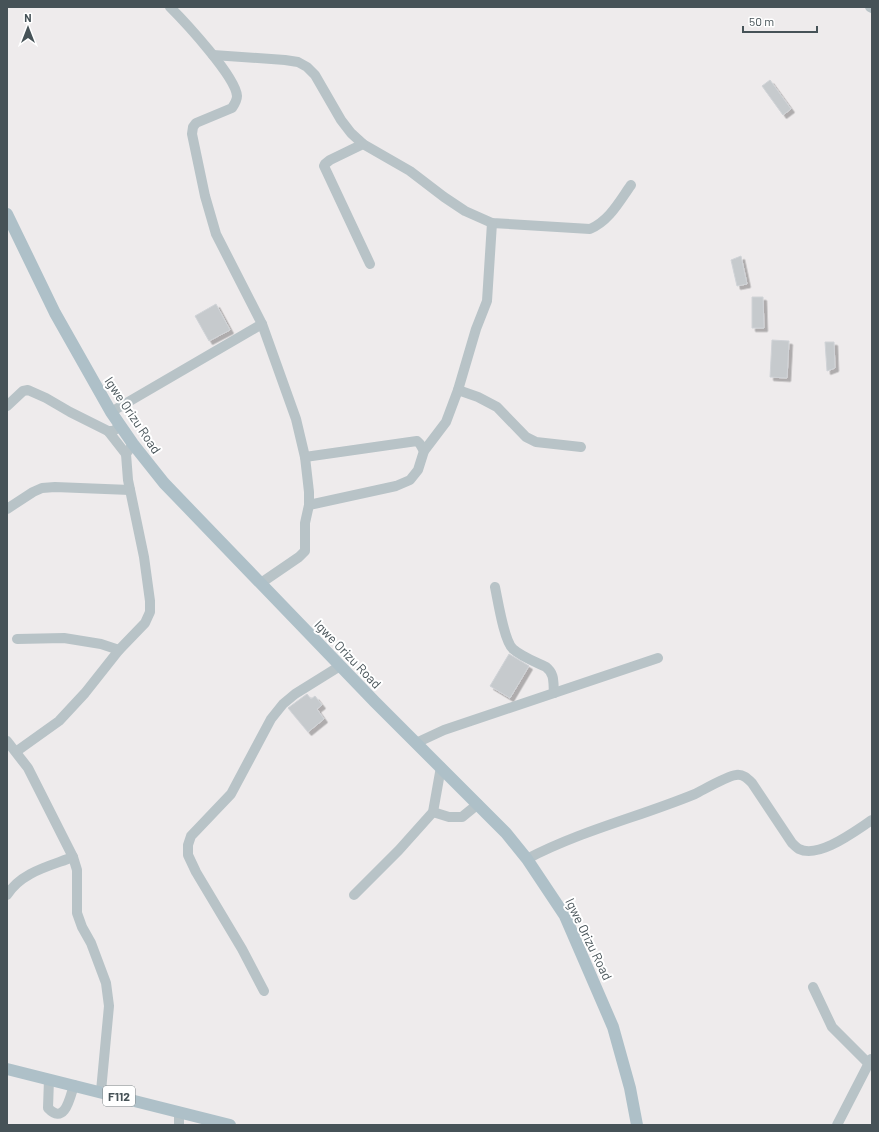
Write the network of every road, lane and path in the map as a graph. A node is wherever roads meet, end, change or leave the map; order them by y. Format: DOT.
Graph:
graph roads {
  1 [pos="170,7"];
  2 [pos="213,56"];
  3 [pos="362,144"];
  4 [pos="631,185"];
  5 [pos="7,214"];
  6 [pos="492,223"];
  7 [pos="370,264"];
  8 [pos="262,324"];
  9 [pos="458,390"];
  10 [pos="7,406"];
  11 [pos="111,412"];
  12 [pos="121,426"];
  13 [pos="108,431"];
  14 [pos="581,448"];
  15 [pos="129,449"];
  16 [pos="424,451"];
  17 [pos="305,457"];
  18 [pos="130,490"];
  19 [pos="309,505"];
  20 [pos="7,509"];
  21 [pos="261,583"];
  22 [pos="495,587"];
  23 [pos="17,639"];
  24 [pos="119,650"];
  25 [pos="658,658"];
  26 [pos="340,666"];
  27 [pos="554,693"];
  28 [pos="7,741"];
  29 [pos="416,743"];
  30 [pos="17,752"];
  31 [pos="441,767"];
  32 [pos="478,804"];
  33 [pos="433,812"];
  34 [pos="872,820"];
  35 [pos="73,857"];
  36 [pos="527,859"];
  37 [pos="7,895"];
  38 [pos="354,895"];
  39 [pos="813,987"];
  40 [pos="264,990"];
  41 [pos="871,1062"];
  42 [pos="7,1069"];
  43 [pos="50,1079"];
  44 [pos="74,1085"];
  45 [pos="101,1092"];
  46 [pos="179,1112"];
  47 [pos="179,1125"];
  48 [pos="230,1125"];
  49 [pos="637,1125"];
  50 [pos="838,1125"];
  1 -- 2 [label="street"];
  2 -- 3 [label="street"];
  2 -- 8 [label="street"];
  3 -- 6 [label="street"];
  3 -- 7 [label="street"];
  4 -- 6 [label="street"];
  5 -- 11 [label="main road, Igwe Orizu Road"];
  6 -- 9 [label="street"];
  8 -- 11 [label="street"];
  8 -- 17 [label="street"];
  9 -- 14 [label="street"];
  9 -- 16 [label="street"];
  10 -- 13 [label="street"];
  11 -- 12 [label="main road, Igwe Orizu Road"];
  12 -- 13 [label="street"];
  12 -- 15 [label="main road, Igwe Orizu Road"];
  13 -- 15 [label="street"];
  15 -- 18 [label="street"];
  15 -- 21 [label="main road, Igwe Orizu Road"];
  16 -- 17 [label="street"];
  16 -- 19 [label="street"];
  17 -- 19 [label="street"];
  18 -- 20 [label="street"];
  18 -- 24 [label="street"];
  19 -- 21 [label="street"];
  21 -- 26 [label="main road, Igwe Orizu Road"];
  22 -- 27 [label="street"];
  23 -- 24 [label="street"];
  24 -- 30 [label="street"];
  25 -- 27 [label="street"];
  26 -- 29 [label="main road, Igwe Orizu Road"];
  26 -- 40 [label="street"];
  27 -- 29 [label="street"];
  28 -- 30 [label="street"];
  29 -- 31 [label="main road, Igwe Orizu Road"];
  30 -- 35 [label="street"];
  31 -- 32 [label="main road, Igwe Orizu Road"];
  31 -- 33 [label="street"];
  32 -- 33 [label="street"];
  32 -- 36 [label="main road, Igwe Orizu Road"];
  33 -- 38 [label="street"];
  34 -- 36 [label="street"];
  35 -- 37 [label="street"];
  35 -- 45 [label="street"];
  36 -- 49 [label="main road, Igwe Orizu Road"];
  39 -- 41 [label="street"];
  41 -- 50 [label="street"];
  42 -- 43 [label="main road, F112"];
  43 -- 44 [label="main road, F112"];
  43 -- 44 [label="street"];
  44 -- 45 [label="main road, F112"];
  45 -- 46 [label="main road, F112"];
  46 -- 47 [label="street"];
  46 -- 48 [label="main road, F112"];
}
